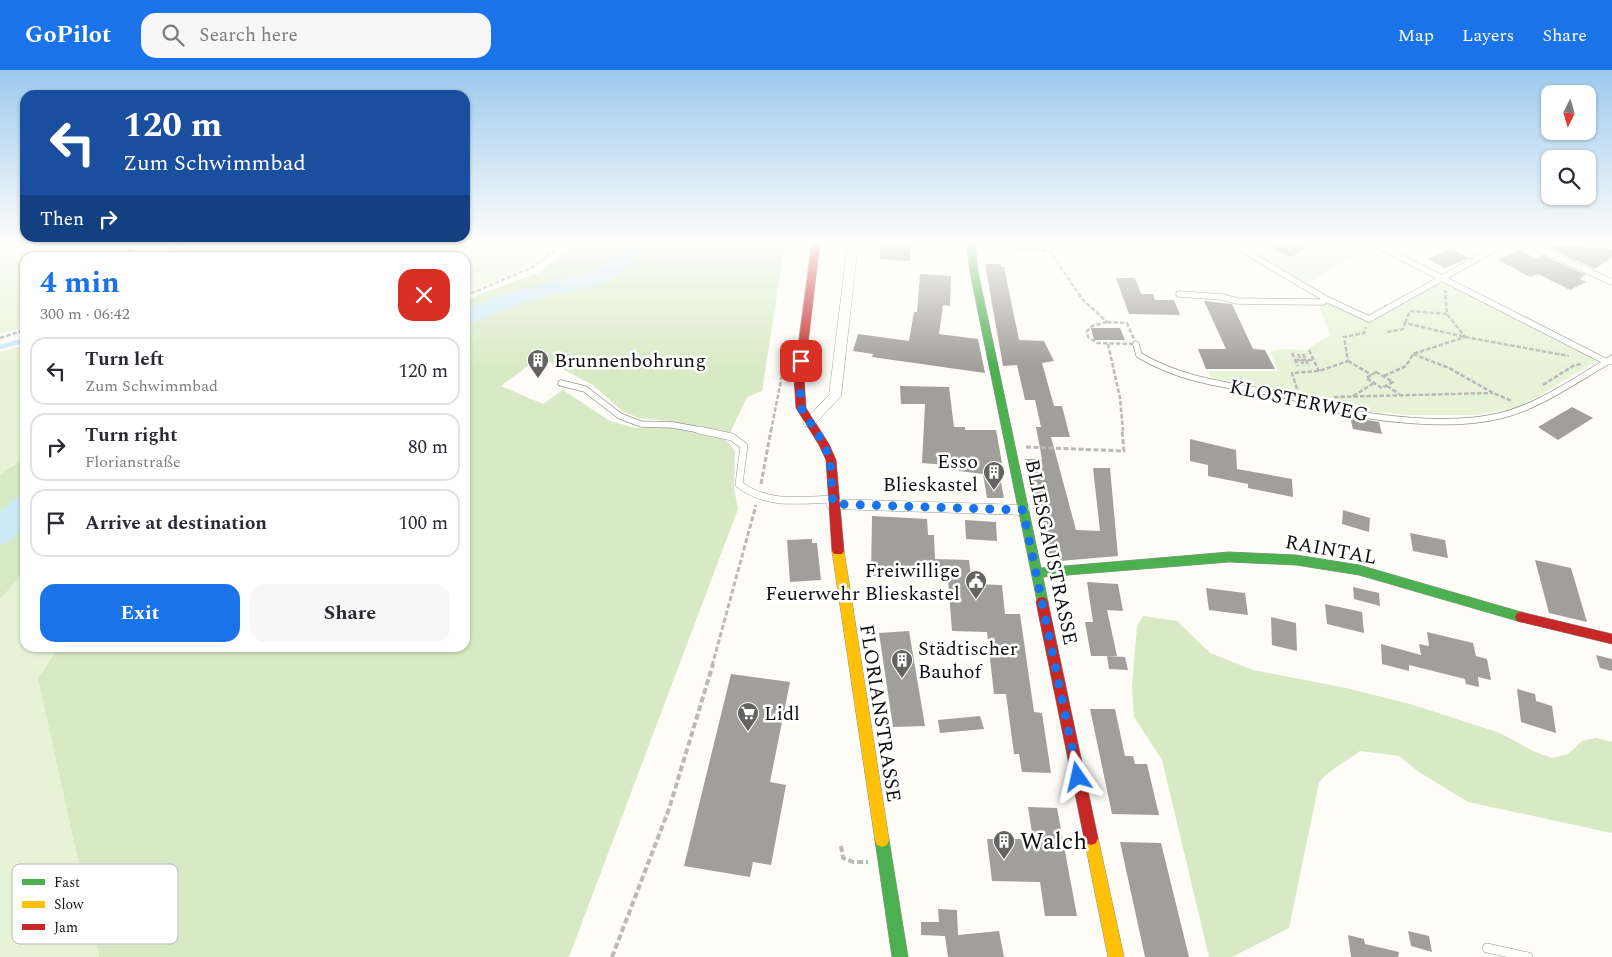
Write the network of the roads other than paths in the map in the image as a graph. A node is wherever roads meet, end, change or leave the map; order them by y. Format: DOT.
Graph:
graph roads {
  1 [pos="811,284"];
  2 [pos="848,284"];
  3 [pos="977,284"];
  4 [pos="1299,284"];
  5 [pos="1432,284"];
  6 [pos="1457,284"];
  7 [pos="1179,294"];
  8 [pos="1325,300"];
  9 [pos="1136,344"];
  10 [pos="1606,359"];
  11 [pos="561,383"];
  12 [pos="809,423"];
  13 [pos="833,502"];
  14 [pos="1023,510"];
  15 [pos="1036,574"];
  16 [pos="1612,639"];
  17 [pos="1487,948"];
  18 [pos="900,957"];
  19 [pos="1116,957"];
  20 [pos="1528,957"];
  1 -- 12 [label="street, FLORIANSTRASSE"];
  2 -- 12 [label="street"];
  3 -- 14 [label="street, BLIESGAUSTRASSE"];
  4 -- 8 [label="lane"];
  5 -- 8 [label="lane"];
  6 -- 10 [label="lane"];
  7 -- 8 [label="lane"];
  9 -- 10 [label="lane, KLOSTERWEG"];
  11 -- 13 [label="lane"];
  12 -- 13 [label="street, FLORIANSTRASSE"];
  13 -- 14 [label="street"];
  13 -- 18 [label="street, FLORIANSTRASSE"];
  14 -- 15 [label="street, BLIESGAUSTRASSE"];
  15 -- 16 [label="street, RAINTAL"];
  15 -- 19 [label="street, BLIESGAUSTRASSE"];
  17 -- 20 [label="lane"];
}
